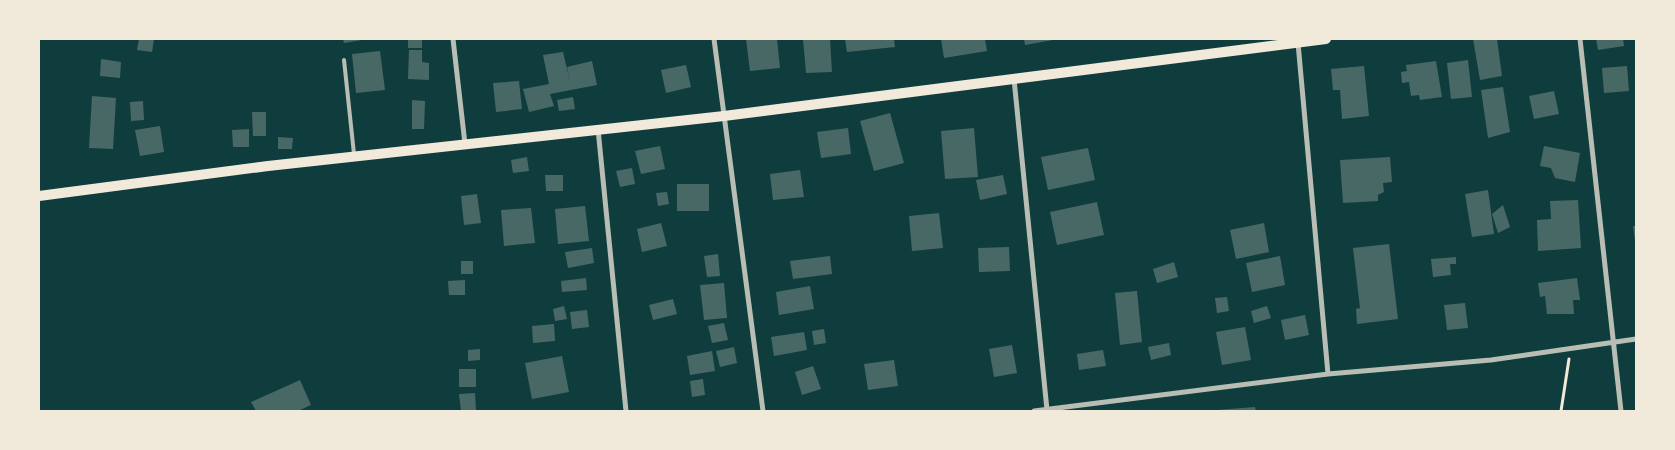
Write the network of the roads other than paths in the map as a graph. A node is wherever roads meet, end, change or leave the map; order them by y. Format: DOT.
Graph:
graph roads {
  1 [pos="453,39"];
  2 [pos="714,39"];
  3 [pos="1326,39"];
  4 [pos="1580,39"];
  5 [pos="1298,42"];
  6 [pos="344,60"];
  7 [pos="1014,79"];
  8 [pos="724,116"];
  9 [pos="598,129"];
  10 [pos="465,144"];
  11 [pos="354,156"];
  12 [pos="39,196"];
  13 [pos="1636,339"];
  14 [pos="1612,342"];
  15 [pos="1328,374"];
  16 [pos="1047,410"];
  17 [pos="626,411"];
  18 [pos="763,411"];
  19 [pos="1034,411"];
  20 [pos="1621,411"];
  1 -- 10 [label="street"];
  2 -- 8 [label="street"];
  3 -- 5 [label="main road"];
  4 -- 14 [label="street"];
  5 -- 7 [label="main road"];
  5 -- 15 [label="street"];
  6 -- 11 [label="lane"];
  7 -- 8 [label="main road"];
  7 -- 16 [label="street"];
  8 -- 9 [label="main road"];
  8 -- 18 [label="street"];
  9 -- 10 [label="main road"];
  9 -- 17 [label="street"];
  10 -- 11 [label="main road"];
  11 -- 12 [label="main road"];
  13 -- 14 [label="street"];
  14 -- 15 [label="street"];
  14 -- 20 [label="street"];
  15 -- 16 [label="street"];
  16 -- 19 [label="street"];
}
